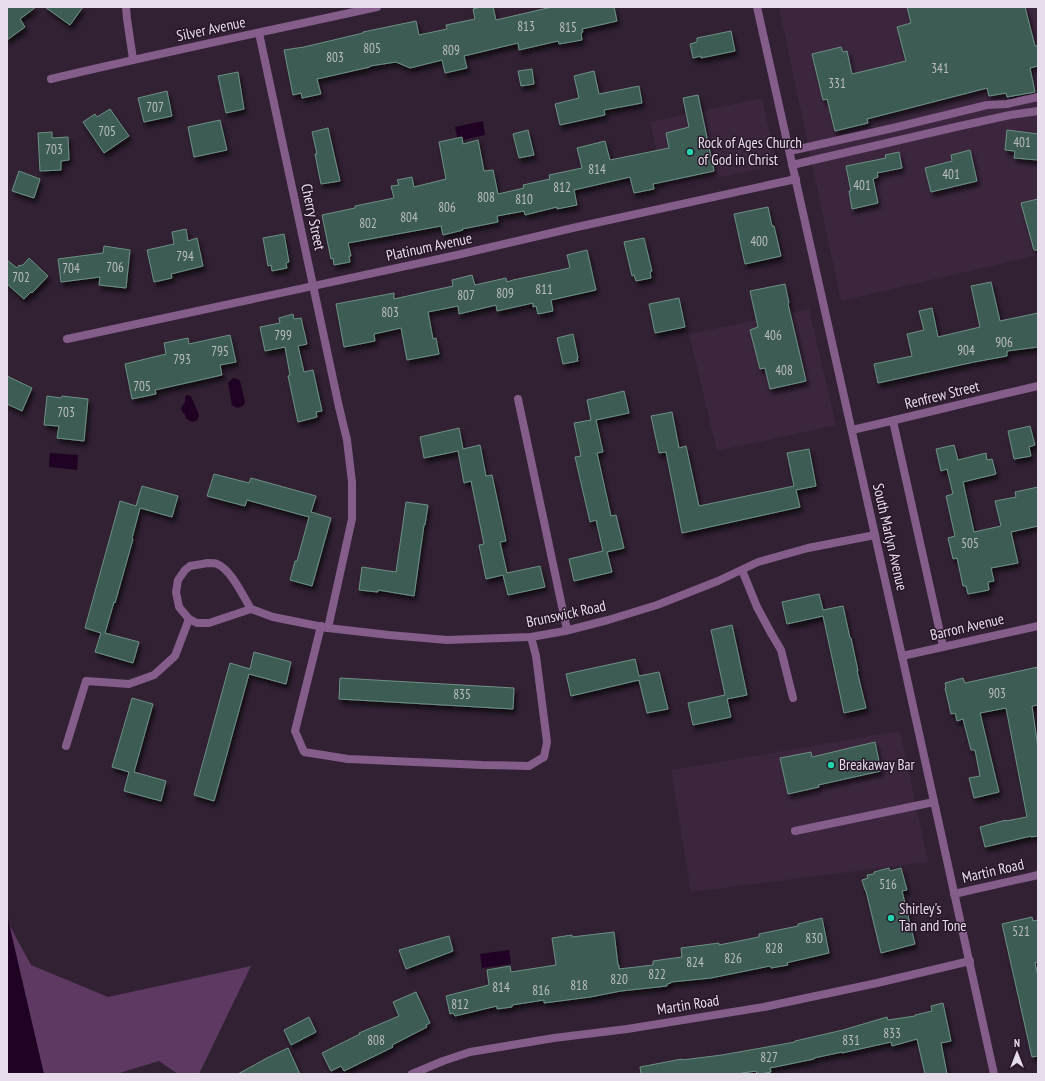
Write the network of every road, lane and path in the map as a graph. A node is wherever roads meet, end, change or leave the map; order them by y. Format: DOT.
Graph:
graph roads {
  1 [pos="126,7"];
  2 [pos="377,7"];
  3 [pos="757,7"];
  4 [pos="259,33"];
  5 [pos="133,59"];
  6 [pos="51,79"];
  7 [pos="1038,97"];
  8 [pos="1038,111"];
  9 [pos="790,151"];
  10 [pos="792,165"];
  11 [pos="796,180"];
  12 [pos="313,286"];
  13 [pos="67,339"];
  14 [pos="1038,386"];
  15 [pos="518,399"];
  16 [pos="893,421"];
  17 [pos="852,430"];
  18 [pos="875,535"];
  19 [pos="742,570"];
  20 [pos="251,610"];
  21 [pos="189,619"];
  22 [pos="1038,626"];
  23 [pos="325,627"];
  24 [pos="567,630"];
  25 [pos="531,637"];
  26 [pos="944,646"];
  27 [pos="902,656"];
  28 [pos="793,698"];
  29 [pos="66,746"];
  30 [pos="934,802"];
  31 [pos="795,831"];
  32 [pos="1038,875"];
  33 [pos="954,894"];
  34 [pos="970,961"];
  35 [pos="412,1074"];
  36 [pos="994,1074"];
  1 -- 5 [label="street"];
  2 -- 4 [label="street, Silver Avenue"];
  3 -- 9 [label="street, South Marlyn Avenue"];
  4 -- 5 [label="street, Silver Avenue"];
  4 -- 12 [label="street, Cherry Street"];
  5 -- 6 [label="street, Silver Avenue"];
  7 -- 9 [label="street"];
  8 -- 10 [label="street"];
  9 -- 10 [label="street, South Marlyn Avenue"];
  10 -- 11 [label="street, South Marlyn Avenue"];
  11 -- 12 [label="street, Platinum Avenue"];
  11 -- 17 [label="street, South Marlyn Avenue"];
  12 -- 13 [label="street, Platinum Avenue"];
  12 -- 23 [label="street, Cherry Street"];
  14 -- 16 [label="street, Renfrew Street"];
  15 -- 24 [label="street"];
  16 -- 17 [label="street, Renfrew Street"];
  16 -- 26 [label="street, South Marlyn Avenue"];
  17 -- 18 [label="street, South Marlyn Avenue"];
  18 -- 19 [label="street, Brunswick Road"];
  18 -- 27 [label="street, South Marlyn Avenue"];
  19 -- 24 [label="street, Brunswick Road"];
  19 -- 28 [label="street"];
  20 -- 21 [label="street"];
  20 -- 21 [label="street"];
  20 -- 23 [label="street, Brunswick Road"];
  21 -- 29 [label="street"];
  22 -- 26 [label="street, Barron Avenue"];
  23 -- 25 [label="street, Brunswick Road"];
  23 -- 25 [label="street, Cherry Street"];
  24 -- 25 [label="street, Brunswick Road"];
  26 -- 27 [label="street, Barron Avenue"];
  27 -- 30 [label="street, South Marlyn Avenue"];
  30 -- 31 [label="street"];
  30 -- 33 [label="street, South Marlyn Avenue"];
  32 -- 33 [label="street, Martin Road"];
  33 -- 34 [label="street, South Marlyn Avenue"];
  34 -- 35 [label="street, Martin Road"];
  34 -- 36 [label="street, South Marlyn Avenue"];
}
